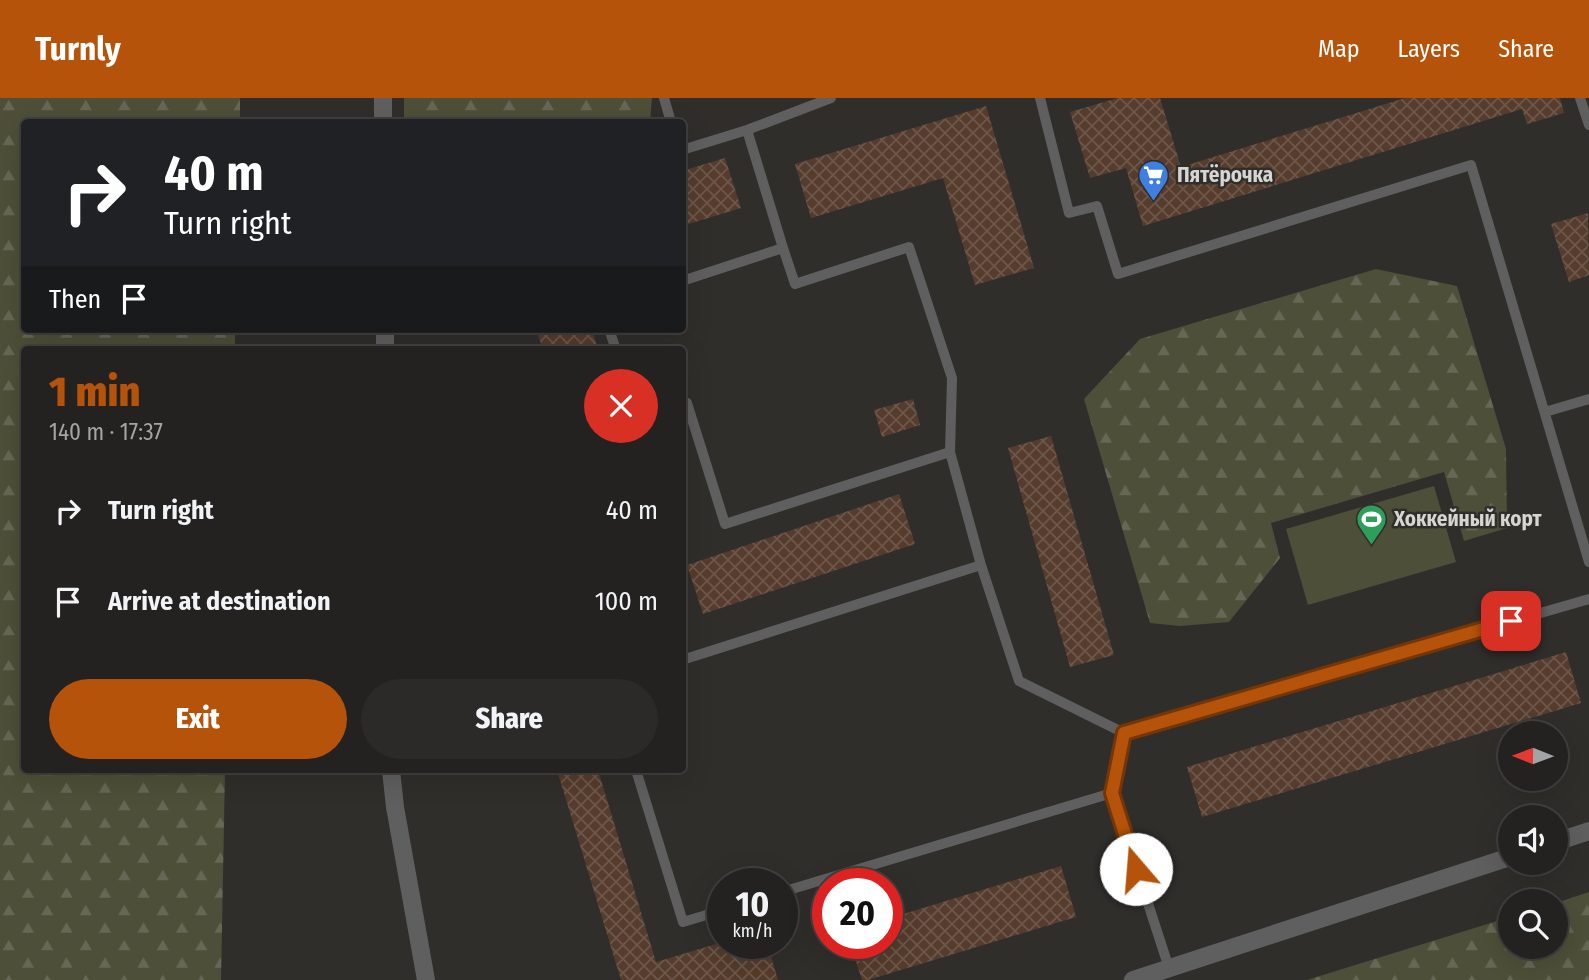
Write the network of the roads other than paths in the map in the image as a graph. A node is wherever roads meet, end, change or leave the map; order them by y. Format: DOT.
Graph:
graph roads {
  1 [pos="383,98"];
  2 [pos="664,98"];
  3 [pos="831,98"];
  4 [pos="1040,98"];
  5 [pos="1580,98"];
  6 [pos="383,119"];
  7 [pos="670,119"];
  8 [pos="1589,125"];
  9 [pos="747,130"];
  10 [pos="686,149"];
  11 [pos="783,248"];
  12 [pos="686,280"];
  13 [pos="1589,399"];
  14 [pos="686,403"];
  15 [pos="1545,412"];
  16 [pos="950,452"];
  17 [pos="1589,562"];
  18 [pos="981,565"];
  19 [pos="1589,598"];
  20 [pos="686,659"];
  21 [pos="1124,733"];
  22 [pos="391,773"];
  23 [pos="637,773"];
  24 [pos="1112,793"];
  25 [pos="1589,831"];
  26 [pos="1568,838"];
  27 [pos="1498,861"];
  28 [pos="798,887"];
  29 [pos="707,915"];
  30 [pos="1169,968"];
  31 [pos="426,980"];
  32 [pos="1133,980"];
  1 -- 6 [label="street"];
  2 -- 7 [label="lane"];
  3 -- 9 [label="lane"];
  4 -- 15 [label="lane"];
  5 -- 8 [label="lane"];
  9 -- 10 [label="lane"];
  9 -- 11 [label="lane"];
  11 -- 12 [label="lane"];
  11 -- 16 [label="lane"];
  13 -- 15 [label="lane"];
  14 -- 16 [label="lane"];
  15 -- 17 [label="lane"];
  16 -- 18 [label="lane"];
  18 -- 20 [label="lane"];
  18 -- 21 [label="lane"];
  19 -- 21 [label="lane"];
  21 -- 24 [label="lane"];
  22 -- 31 [label="street"];
  23 -- 29 [label="lane"];
  24 -- 28 [label="lane"];
  24 -- 30 [label="lane"];
  25 -- 26 [label="street"];
  27 -- 30 [label="street"];
  30 -- 32 [label="street"];
}
